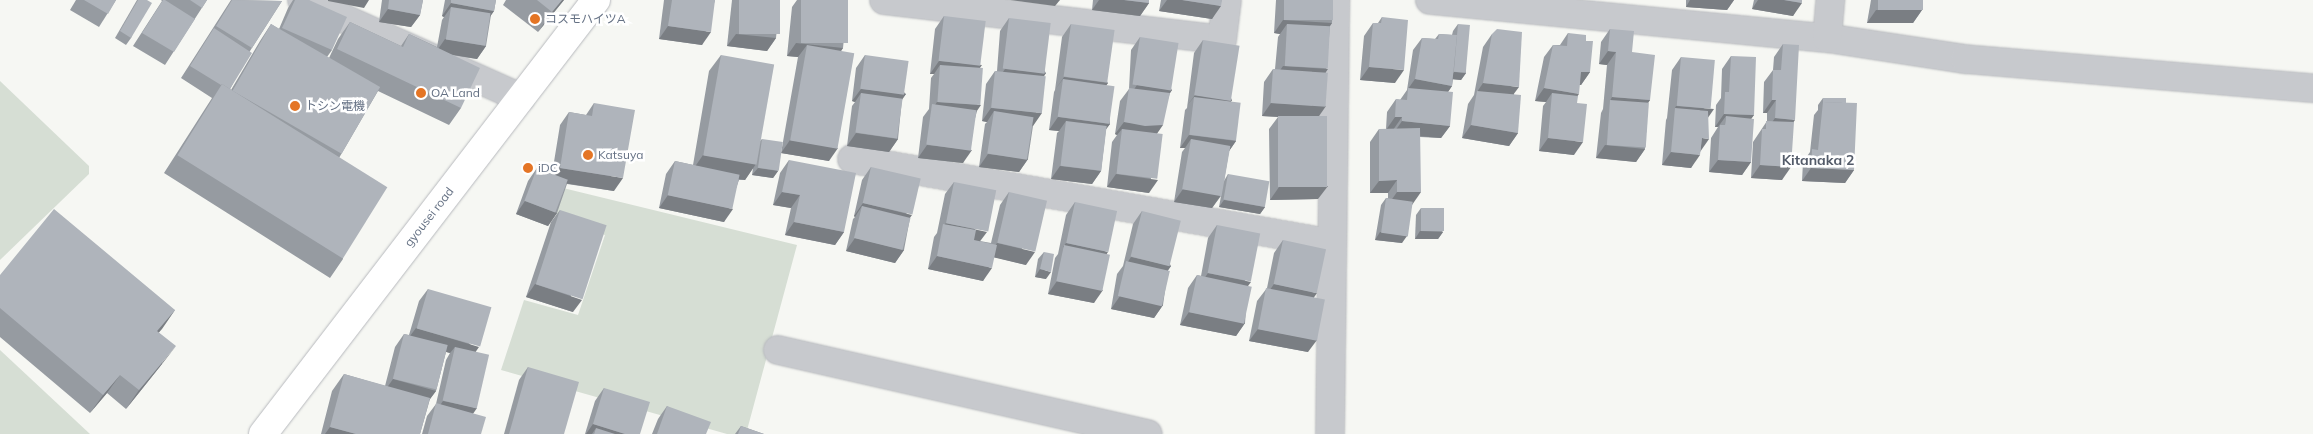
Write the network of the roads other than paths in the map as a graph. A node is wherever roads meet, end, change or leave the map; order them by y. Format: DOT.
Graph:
graph roads {
  1 [pos="302,0"];
  2 [pos="596,0"];
  3 [pos="884,0"];
  4 [pos="1227,0"];
  5 [pos="1335,0"];
  6 [pos="1430,0"];
  7 [pos="1830,0"];
  8 [pos="1468,2"];
  9 [pos="1638,9"];
  10 [pos="1827,38"];
  11 [pos="2313,88"];
  12 [pos="521,98"];
  13 [pos="852,160"];
  14 [pos="1332,244"];
  15 [pos="778,350"];
  16 [pos="263,434"];
  17 [pos="1148,434"];
  18 [pos="1330,434"];
  1 -- 12 [label="street"];
  2 -- 12 [label="highway, gyousei road"];
  3 -- 4 [label="street"];
  5 -- 14 [label="street"];
  6 -- 8 [label="street"];
  7 -- 10 [label="street"];
  8 -- 9 [label="street"];
  9 -- 10 [label="street"];
  10 -- 11 [label="street"];
  12 -- 16 [label="highway, gyousei road"];
  13 -- 14 [label="street"];
  14 -- 18 [label="street"];
  15 -- 17 [label="street"];
}
